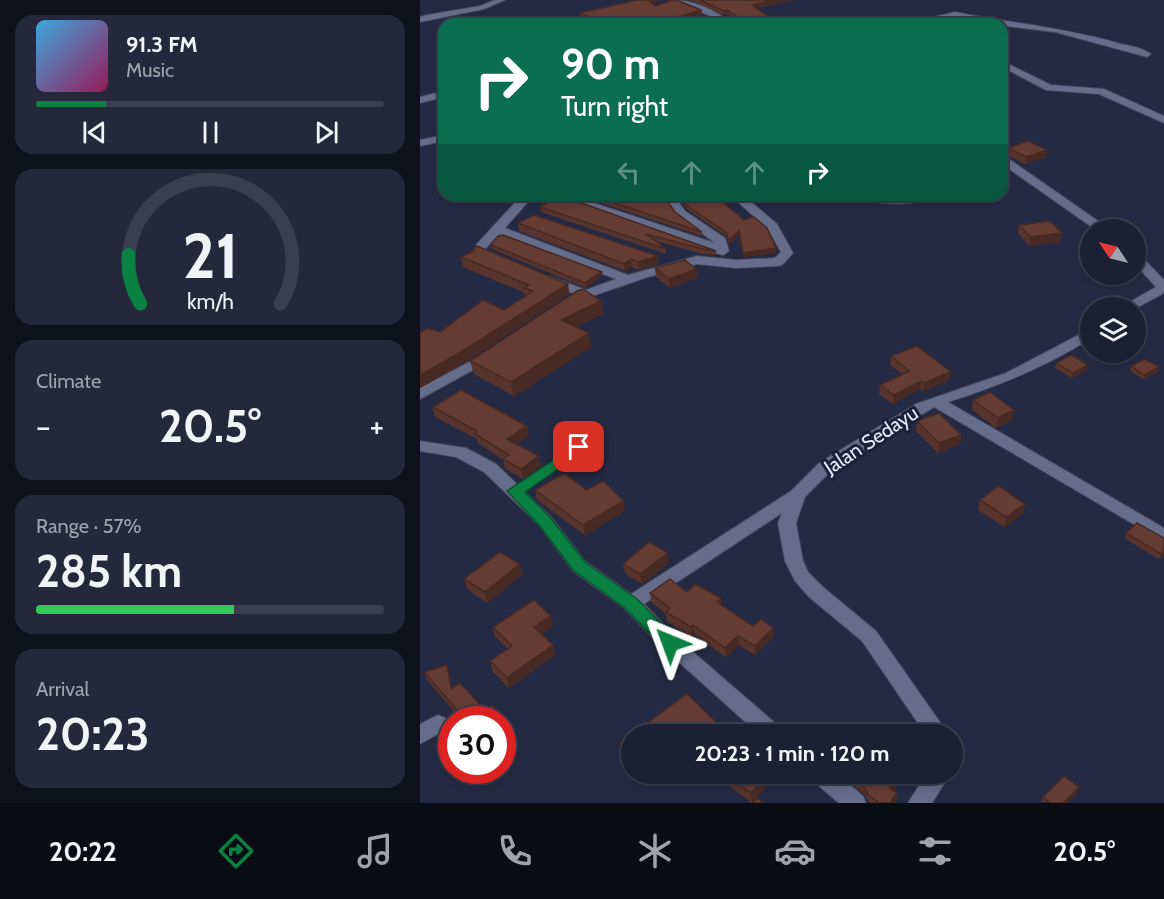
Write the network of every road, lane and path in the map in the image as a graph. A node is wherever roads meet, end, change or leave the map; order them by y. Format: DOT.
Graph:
graph roads {
  1 [pos="501,0"];
  2 [pos="675,0"];
  3 [pos="664,3"];
  4 [pos="719,18"];
  5 [pos="939,18"];
  6 [pos="978,18"];
  7 [pos="420,20"];
  8 [pos="1008,24"];
  9 [pos="1147,54"];
  10 [pos="1008,67"];
  11 [pos="438,96"];
  12 [pos="420,100"];
  13 [pos="1164,120"];
  14 [pos="438,139"];
  15 [pos="420,143"];
  16 [pos="1008,163"];
  17 [pos="526,201"];
  18 [pos="577,201"];
  19 [pos="590,201"];
  20 [pos="672,201"];
  21 [pos="743,201"];
  22 [pos="584,203"];
  23 [pos="1089,219"];
  24 [pos="499,230"];
  25 [pos="721,249"];
  26 [pos="656,257"];
  27 [pos="508,264"];
  28 [pos="677,264"];
  29 [pos="736,264"];
  30 [pos="1146,269"];
  31 [pos="542,277"];
  32 [pos="627,279"];
  33 [pos="1164,288"];
  34 [pos="586,294"];
  35 [pos="1146,297"];
  36 [pos="564,305"];
  37 [pos="1080,339"];
  38 [pos="500,348"];
  39 [pos="420,394"];
  40 [pos="935,401"];
  41 [pos="420,446"];
  42 [pos="579,447"];
  43 [pos="515,491"];
  44 [pos="797,495"];
  45 [pos="1164,536"];
  46 [pos="631,603"];
  47 [pos="762,724"];
  48 [pos="930,724"];
  49 [pos="833,784"];
  50 [pos="932,784"];
  51 [pos="855,803"];
  52 [pos="919,803"];
  1 -- 7 [label="street"];
  2 -- 3 [label="street"];
  2 -- 4 [label="street"];
  5 -- 6 [label="street"];
  8 -- 9 [label="street"];
  10 -- 13 [label="street"];
  11 -- 12 [label="street"];
  14 -- 15 [label="street"];
  16 -- 23 [label="street"];
  17 -- 24 [label="street"];
  18 -- 22 [label="street"];
  19 -- 22 [label="street"];
  20 -- 25 [label="street"];
  21 -- 29 [label="street"];
  22 -- 25 [label="street"];
  24 -- 27 [label="street"];
  24 -- 32 [label="street"];
  25 -- 29 [label="street"];
  26 -- 28 [label="street"];
  28 -- 29 [label="street"];
  28 -- 32 [label="street"];
  30 -- 33 [label="street"];
  31 -- 34 [label="street"];
  32 -- 34 [label="street"];
  33 -- 35 [label="street"];
  34 -- 36 [label="street"];
  37 -- 40 [label="street, Jalan Sedayu"];
  38 -- 39 [label="street"];
  40 -- 44 [label="street, Jalan Sedayu"];
  40 -- 45 [label="street"];
  41 -- 43 [label="street"];
  42 -- 43 [label="lane"];
  43 -- 46 [label="street"];
  44 -- 46 [label="street"];
  44 -- 48 [label="street, Jalan Sedayu"];
  46 -- 47 [label="street"];
  49 -- 51 [label="street"];
  50 -- 52 [label="street"];
}
